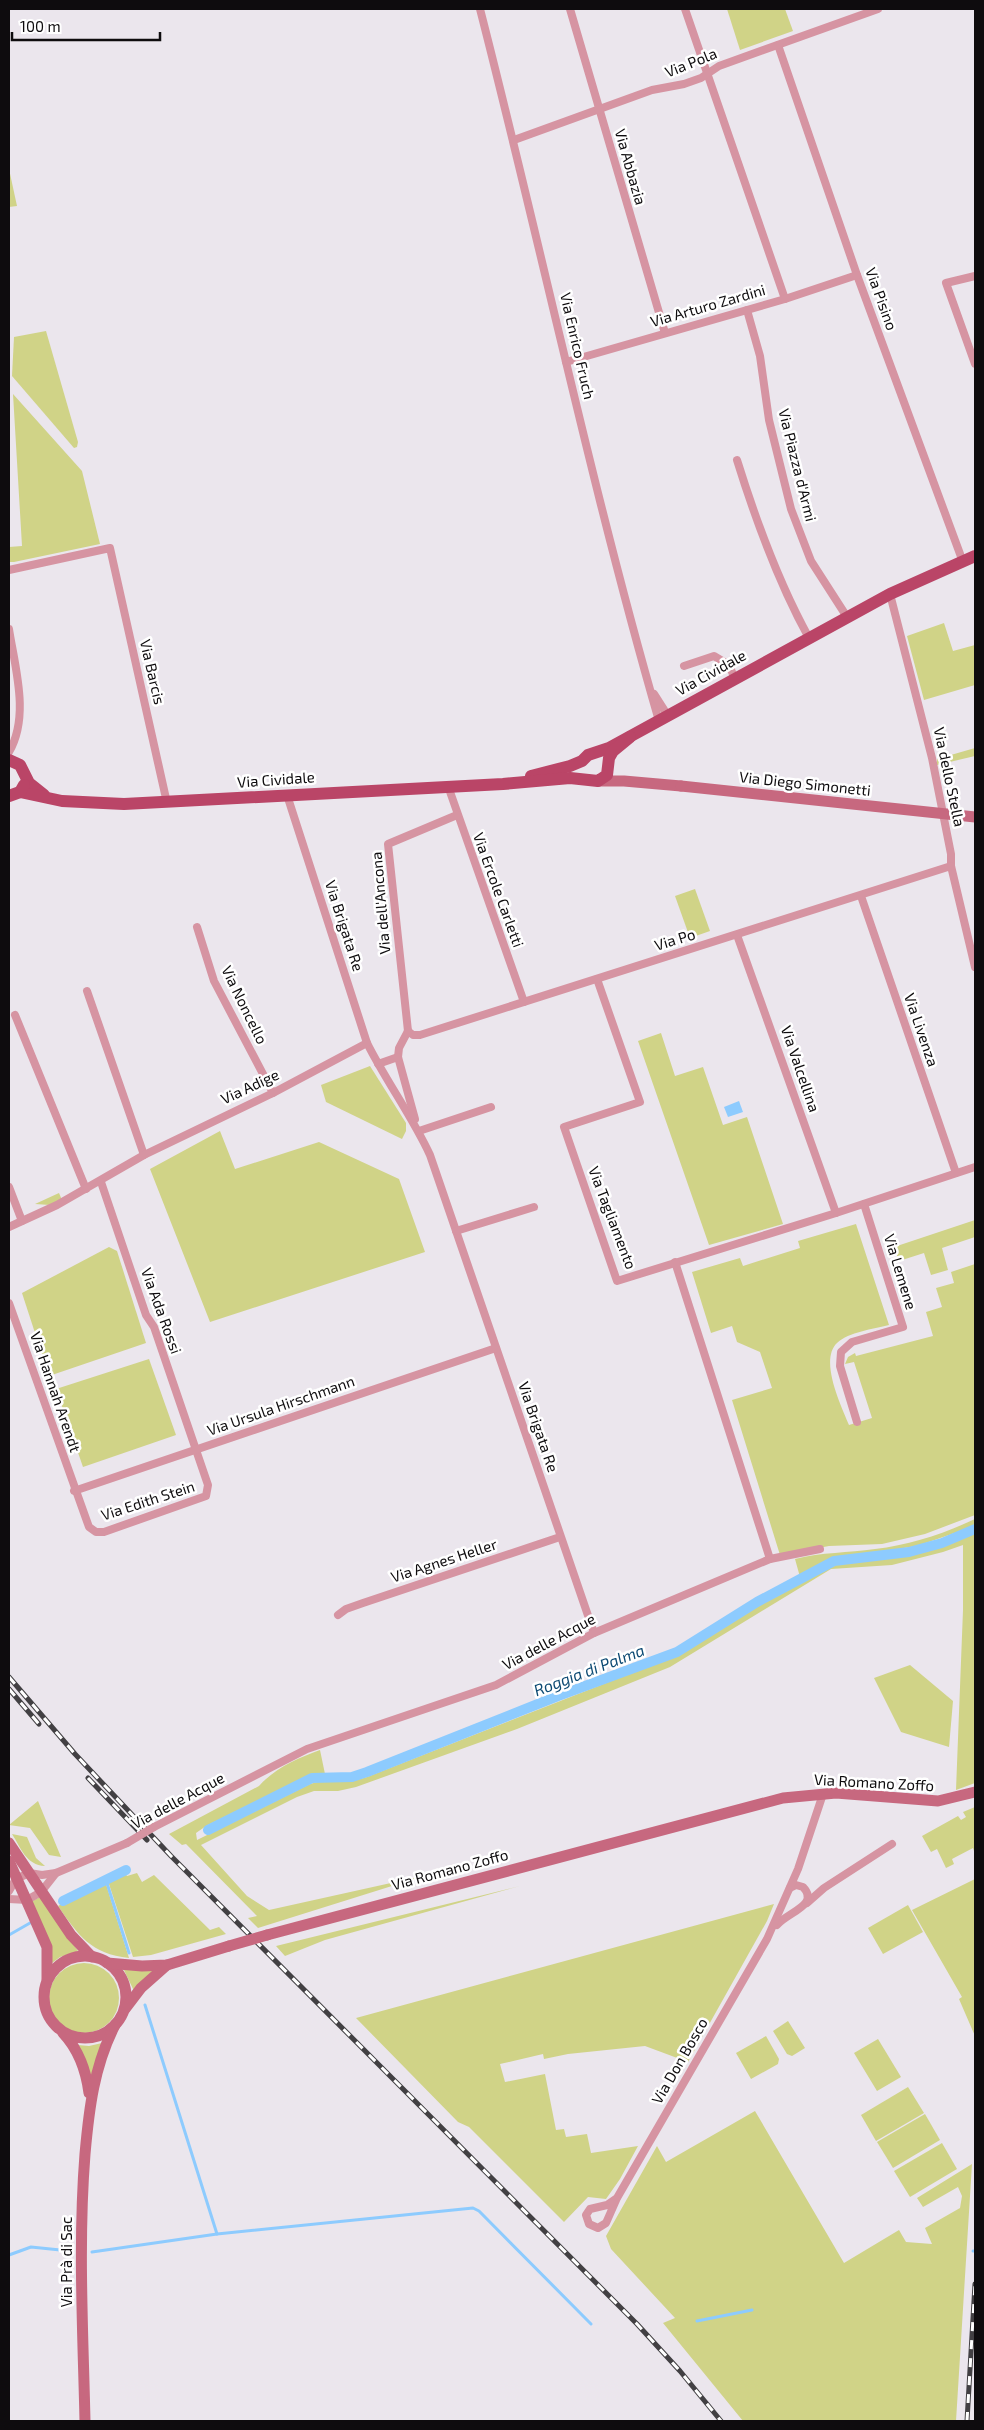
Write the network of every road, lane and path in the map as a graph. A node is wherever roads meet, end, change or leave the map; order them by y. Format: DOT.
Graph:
graph roads {
  1 [pos="480,9"];
  2 [pos="570,9"];
  3 [pos="685,9"];
  4 [pos="878,9"];
  5 [pos="778,45"];
  6 [pos="707,72"];
  7 [pos="599,110"];
  8 [pos="514,140"];
  9 [pos="857,275"];
  10 [pos="975,276"];
  11 [pos="785,299"];
  12 [pos="747,310"];
  13 [pos="665,333"];
  14 [pos="566,362"];
  15 [pos="975,364"];
  16 [pos="737,460"];
  17 [pos="975,556"];
  18 [pos="963,562"];
  19 [pos="9,570"];
  20 [pos="890,594"];
  21 [pos="847,617"];
  22 [pos="9,629"];
  23 [pos="809,638"];
  24 [pos="10,649"];
  25 [pos="684,666"];
  26 [pos="735,679"];
  27 [pos="664,718"];
  28 [pos="630,737"];
  29 [pos="11,749"];
  30 [pos="587,757"];
  31 [pos="14,763"];
  32 [pos="608,764"];
  33 [pos="26,777"];
  34 [pos="592,780"];
  35 [pos="632,781"];
  36 [pos="503,784"];
  37 [pos="448,786"];
  38 [pos="14,794"];
  39 [pos="286,795"];
  40 [pos="50,799"];
  41 [pos="167,803"];
  42 [pos="457,815"];
  43 [pos="975,817"];
  44 [pos="950,866"];
  45 [pos="861,896"];
  46 [pos="197,927"];
  47 [pos="737,934"];
  48 [pos="975,967"];
  49 [pos="597,979"];
  50 [pos="87,991"];
  51 [pos="524,1002"];
  52 [pos="15,1016"];
  53 [pos="408,1031"];
  54 [pos="367,1043"];
  55 [pos="398,1057"];
  56 [pos="378,1064"];
  57 [pos="408,1091"];
  58 [pos="273,1093"];
  59 [pos="397,1095"];
  60 [pos="491,1107"];
  61 [pos="418,1129"];
  62 [pos="144,1155"];
  63 [pos="975,1167"];
  64 [pos="956,1174"];
  65 [pos="101,1182"];
  66 [pos="9,1187"];
  67 [pos="86,1189"];
  68 [pos="864,1204"];
  69 [pos="534,1207"];
  70 [pos="836,1213"];
  71 [pos="22,1221"];
  72 [pos="9,1227"];
  73 [pos="456,1231"];
  74 [pos="675,1262"];
  75 [pos="9,1303"];
  76 [pos="496,1348"];
  77 [pos="857,1422"];
  78 [pos="196,1449"];
  79 [pos="74,1491"];
  80 [pos="560,1537"];
  81 [pos="820,1549"];
  82 [pos="770,1559"];
  83 [pos="338,1615"];
  84 [pos="594,1633"];
  85 [pos="975,1792"];
  86 [pos="822,1797"];
  87 [pos="975,1799"];
  88 [pos="9,1843"];
  89 [pos="892,1844"];
  90 [pos="9,1861"];
  91 [pos="798,1869"];
  92 [pos="28,1872"];
  93 [pos="56,1874"];
  94 [pos="16,1879"];
  95 [pos="790,1888"];
  96 [pos="803,1888"];
  97 [pos="824,1888"];
  98 [pos="9,1891"];
  99 [pos="41,1892"];
  100 [pos="9,1899"];
  101 [pos="785,1899"];
  102 [pos="26,1900"];
  103 [pos="807,1903"];
  104 [pos="796,1909"];
  105 [pos="767,1939"];
  106 [pos="92,1957"];
  107 [pos="106,1963"];
  108 [pos="167,1965"];
  109 [pos="47,1982"];
  110 [pos="123,2012"];
  111 [pos="115,2025"];
  112 [pos="60,2030"];
  113 [pos="90,2102"];
  114 [pos="617,2198"];
  115 [pos="85,2421"];
  1 -- 8 [label="street, Via Enrico Fruch"];
  2 -- 7 [label="street, Via Abbazia"];
  3 -- 6 [label="street"];
  4 -- 5 [label="street, Via Pola"];
  5 -- 6 [label="street, Via Pola"];
  5 -- 9 [label="street, Via Pisino"];
  6 -- 7 [label="street, Via Pola"];
  6 -- 11 [label="street"];
  7 -- 8 [label="street, Via Pola"];
  7 -- 13 [label="street, Via Abbazia"];
  8 -- 14 [label="street, Via Enrico Fruch"];
  9 -- 11 [label="street, Via Arturo Zardini"];
  9 -- 18 [label="street, Via Pisino"];
  10 -- 15 [label="street"];
  11 -- 12 [label="street, Via Arturo Zardini"];
  12 -- 13 [label="street, Via Arturo Zardini"];
  12 -- 21 [label="street, Via Piazza d'Armi"];
  13 -- 14 [label="street, Via Arturo Zardini"];
  14 -- 27 [label="street, Via Enrico Fruch"];
  16 -- 23 [label="street"];
  17 -- 18 [label="main road, Via Cividale"];
  18 -- 20 [label="main road, Via Cividale"];
  19 -- 41 [label="street, Via Barcis"];
  20 -- 21 [label="main road, Via Cividale"];
  20 -- 44 [label="street, Via dello Stella"];
  21 -- 23 [label="main road, Via Cividale"];
  22 -- 24 [label="street"];
  23 -- 26 [label="main road, Via Cividale"];
  24 -- 29 [label="street"];
  25 -- 26 [label="street"];
  26 -- 27 [label="main road, Via Cividale"];
  27 -- 28 [label="main road, Via Cividale"];
  28 -- 30 [label="main road, Via Cividale"];
  28 -- 32 [label="main road, Via Cividale"];
  29 -- 31 [label="street"];
  30 -- 32 [label="main road"];
  30 -- 34 [label="main road"];
  30 -- 36 [label="main road, Via Cividale"];
  31 -- 33 [label="main road"];
  32 -- 34 [label="main road, Via Cividale"];
  32 -- 35 [label="street, Via Diego Simonetti"];
  33 -- 38 [label="main road, Via Cividale"];
  33 -- 40 [label="main road"];
  34 -- 35 [label="street, Via Diego Simonetti"];
  34 -- 36 [label="main road, Via Cividale"];
  35 -- 43 [label="street, Via Diego Simonetti, bridge"];
  36 -- 37 [label="main road, Via Cividale"];
  37 -- 39 [label="main road, Via Cividale"];
  37 -- 42 [label="street, Via Ercole Carletti"];
  38 -- 40 [label="main road, Via Cividale"];
  39 -- 41 [label="main road, Via Cividale"];
  39 -- 54 [label="street, Via Brigata Re"];
  40 -- 41 [label="main road, Via Cividale"];
  42 -- 51 [label="street, Via Ercole Carletti"];
  42 -- 53 [label="street, Via dell'Ancona"];
  44 -- 45 [label="street, Via Po"];
  44 -- 48 [label="street, Via dello Stella"];
  45 -- 47 [label="street, Via Po"];
  45 -- 64 [label="street, Via Livenza"];
  46 -- 58 [label="street, Via Noncello"];
  47 -- 49 [label="street, Via Po"];
  47 -- 70 [label="street, Via Valcellina"];
  49 -- 51 [label="street, Via Po"];
  49 -- 74 [label="street, Via Tagliamento"];
  50 -- 62 [label="street"];
  51 -- 53 [label="street, Via Po"];
  52 -- 67 [label="street"];
  53 -- 55 [label="street"];
  54 -- 56 [label="street, Via Brigata Re"];
  54 -- 58 [label="street, Via Adige"];
  55 -- 56 [label="street"];
  55 -- 57 [label="street, Via Brigata Re"];
  56 -- 59 [label="street, Via Brigata Re"];
  57 -- 59 [label="street"];
  57 -- 61 [label="street, Via Brigata Re"];
  58 -- 62 [label="street, Via Adige"];
  59 -- 61 [label="street, Via Brigata Re"];
  60 -- 61 [label="street"];
  61 -- 73 [label="street, Via Brigata Re"];
  62 -- 65 [label="street, Via Adige"];
  63 -- 64 [label="street, Via Tagliamento"];
  64 -- 68 [label="street, Via Tagliamento"];
  65 -- 67 [label="street, Via Adige"];
  65 -- 78 [label="street, Via Ada Rossi"];
  66 -- 71 [label="street"];
  67 -- 71 [label="street, Via Adige"];
  68 -- 70 [label="street, Via Tagliamento"];
  68 -- 77 [label="street, Via Lemene"];
  69 -- 73 [label="street"];
  70 -- 74 [label="street, Via Tagliamento"];
  71 -- 72 [label="street, Via Adige"];
  73 -- 76 [label="street, Via Brigata Re"];
  74 -- 82 [label="street"];
  75 -- 79 [label="street, Via Hannah Arendt"];
  76 -- 78 [label="street, Via Ursula Hirschmann"];
  76 -- 80 [label="street, Via Brigata Re"];
  78 -- 79 [label="street, Via Ursula Hirschmann"];
  78 -- 79 [label="street, Via Edith Stein"];
  80 -- 83 [label="street, Via Agnes Heller"];
  80 -- 84 [label="street, Via Brigata Re"];
  81 -- 82 [label="street, Via delle Acque"];
  82 -- 84 [label="street, Via delle Acque"];
  84 -- 93 [label="street, Via delle Acque, bridge"];
  85 -- 86 [label="street, Via Romano Zoffo"];
  86 -- 87 [label="street, Via Romano Zoffo"];
  86 -- 91 [label="street"];
  86 -- 108 [label="street, Via Romano Zoffo, bridge"];
  88 -- 92 [label="street"];
  89 -- 97 [label="street, Via Don Bosco"];
  90 -- 94 [label="street"];
  91 -- 95 [label="street"];
  91 -- 96 [label="street"];
  92 -- 93 [label="street, Via delle Acque"];
  92 -- 94 [label="street"];
  92 -- 99 [label="street"];
  93 -- 99 [label="street, Via delle Acque"];
  94 -- 98 [label="street"];
  94 -- 102 [label="street"];
  95 -- 96 [label="street, Via Don Bosco"];
  95 -- 101 [label="street, Via Don Bosco"];
  96 -- 97 [label="street, Via Don Bosco"];
  96 -- 103 [label="street"];
  97 -- 103 [label="street, Via Don Bosco"];
  99 -- 102 [label="street"];
  99 -- 106 [label="street"];
  100 -- 102 [label="street"];
  101 -- 104 [label="street"];
  101 -- 105 [label="street, Via Don Bosco"];
  102 -- 109 [label="street"];
  103 -- 104 [label="street, Via Don Bosco"];
  104 -- 105 [label="street, Via Don Bosco"];
  105 -- 114 [label="street, Via Don Bosco"];
  106 -- 107 [label="street"];
  106 -- 109 [label="street"];
  107 -- 108 [label="street, Via Romano Zoffo"];
  107 -- 110 [label="street"];
  108 -- 110 [label="street, Via Romano Zoffo"];
  109 -- 112 [label="street"];
  110 -- 111 [label="street"];
  111 -- 112 [label="street"];
  111 -- 113 [label="street, Via Prà di Sac"];
  112 -- 113 [label="street, Via Prà di Sac"];
  113 -- 115 [label="street, Via Prà di Sac"];
  114 -- 114 [label="street, Via Don Bosco"];
}
